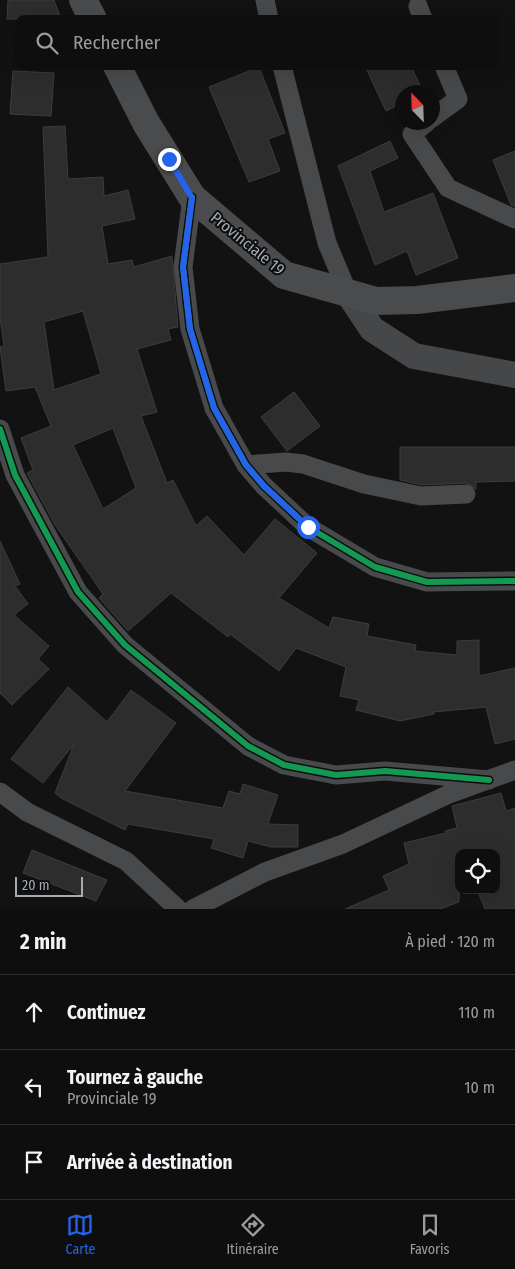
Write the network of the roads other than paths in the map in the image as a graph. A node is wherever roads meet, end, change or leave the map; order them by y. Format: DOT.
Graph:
graph roads {
  1 [pos="83,0"];
  2 [pos="265,0"];
  3 [pos="91,15"];
  4 [pos="269,15"];
  5 [pos="119,70"];
  6 [pos="283,70"];
  7 [pos="446,70"];
  8 [pos="440,112"];
  9 [pos="417,130"];
  10 [pos="192,198"];
  11 [pos="515,218"];
  12 [pos="515,288"];
  13 [pos="348,293"];
  14 [pos="515,375"];
  15 [pos="0,429"];
  16 [pos="246,465"];
  17 [pos="466,494"];
  18 [pos="515,581"];
  19 [pos="515,770"];
  20 [pos="489,780"];
  21 [pos="0,792"];
  22 [pos="178,909"];
  23 [pos="193,909"];
  1 -- 3 [label="main road"];
  2 -- 4 [label="street"];
  5 -- 10 [label="main road, Provinciale 19"];
  6 -- 13 [label="street"];
  7 -- 8 [label="street"];
  9 -- 11 [label="street"];
  10 -- 13 [label="main road, Provinciale 19"];
  10 -- 16 [label="street"];
  12 -- 13 [label="main road, Provinciale 19"];
  13 -- 14 [label="street"];
  15 -- 20 [label="street"];
  16 -- 17 [label="street"];
  16 -- 18 [label="street"];
  19 -- 20 [label="street"];
  20 -- 23 [label="street"];
  21 -- 22 [label="street"];
}
